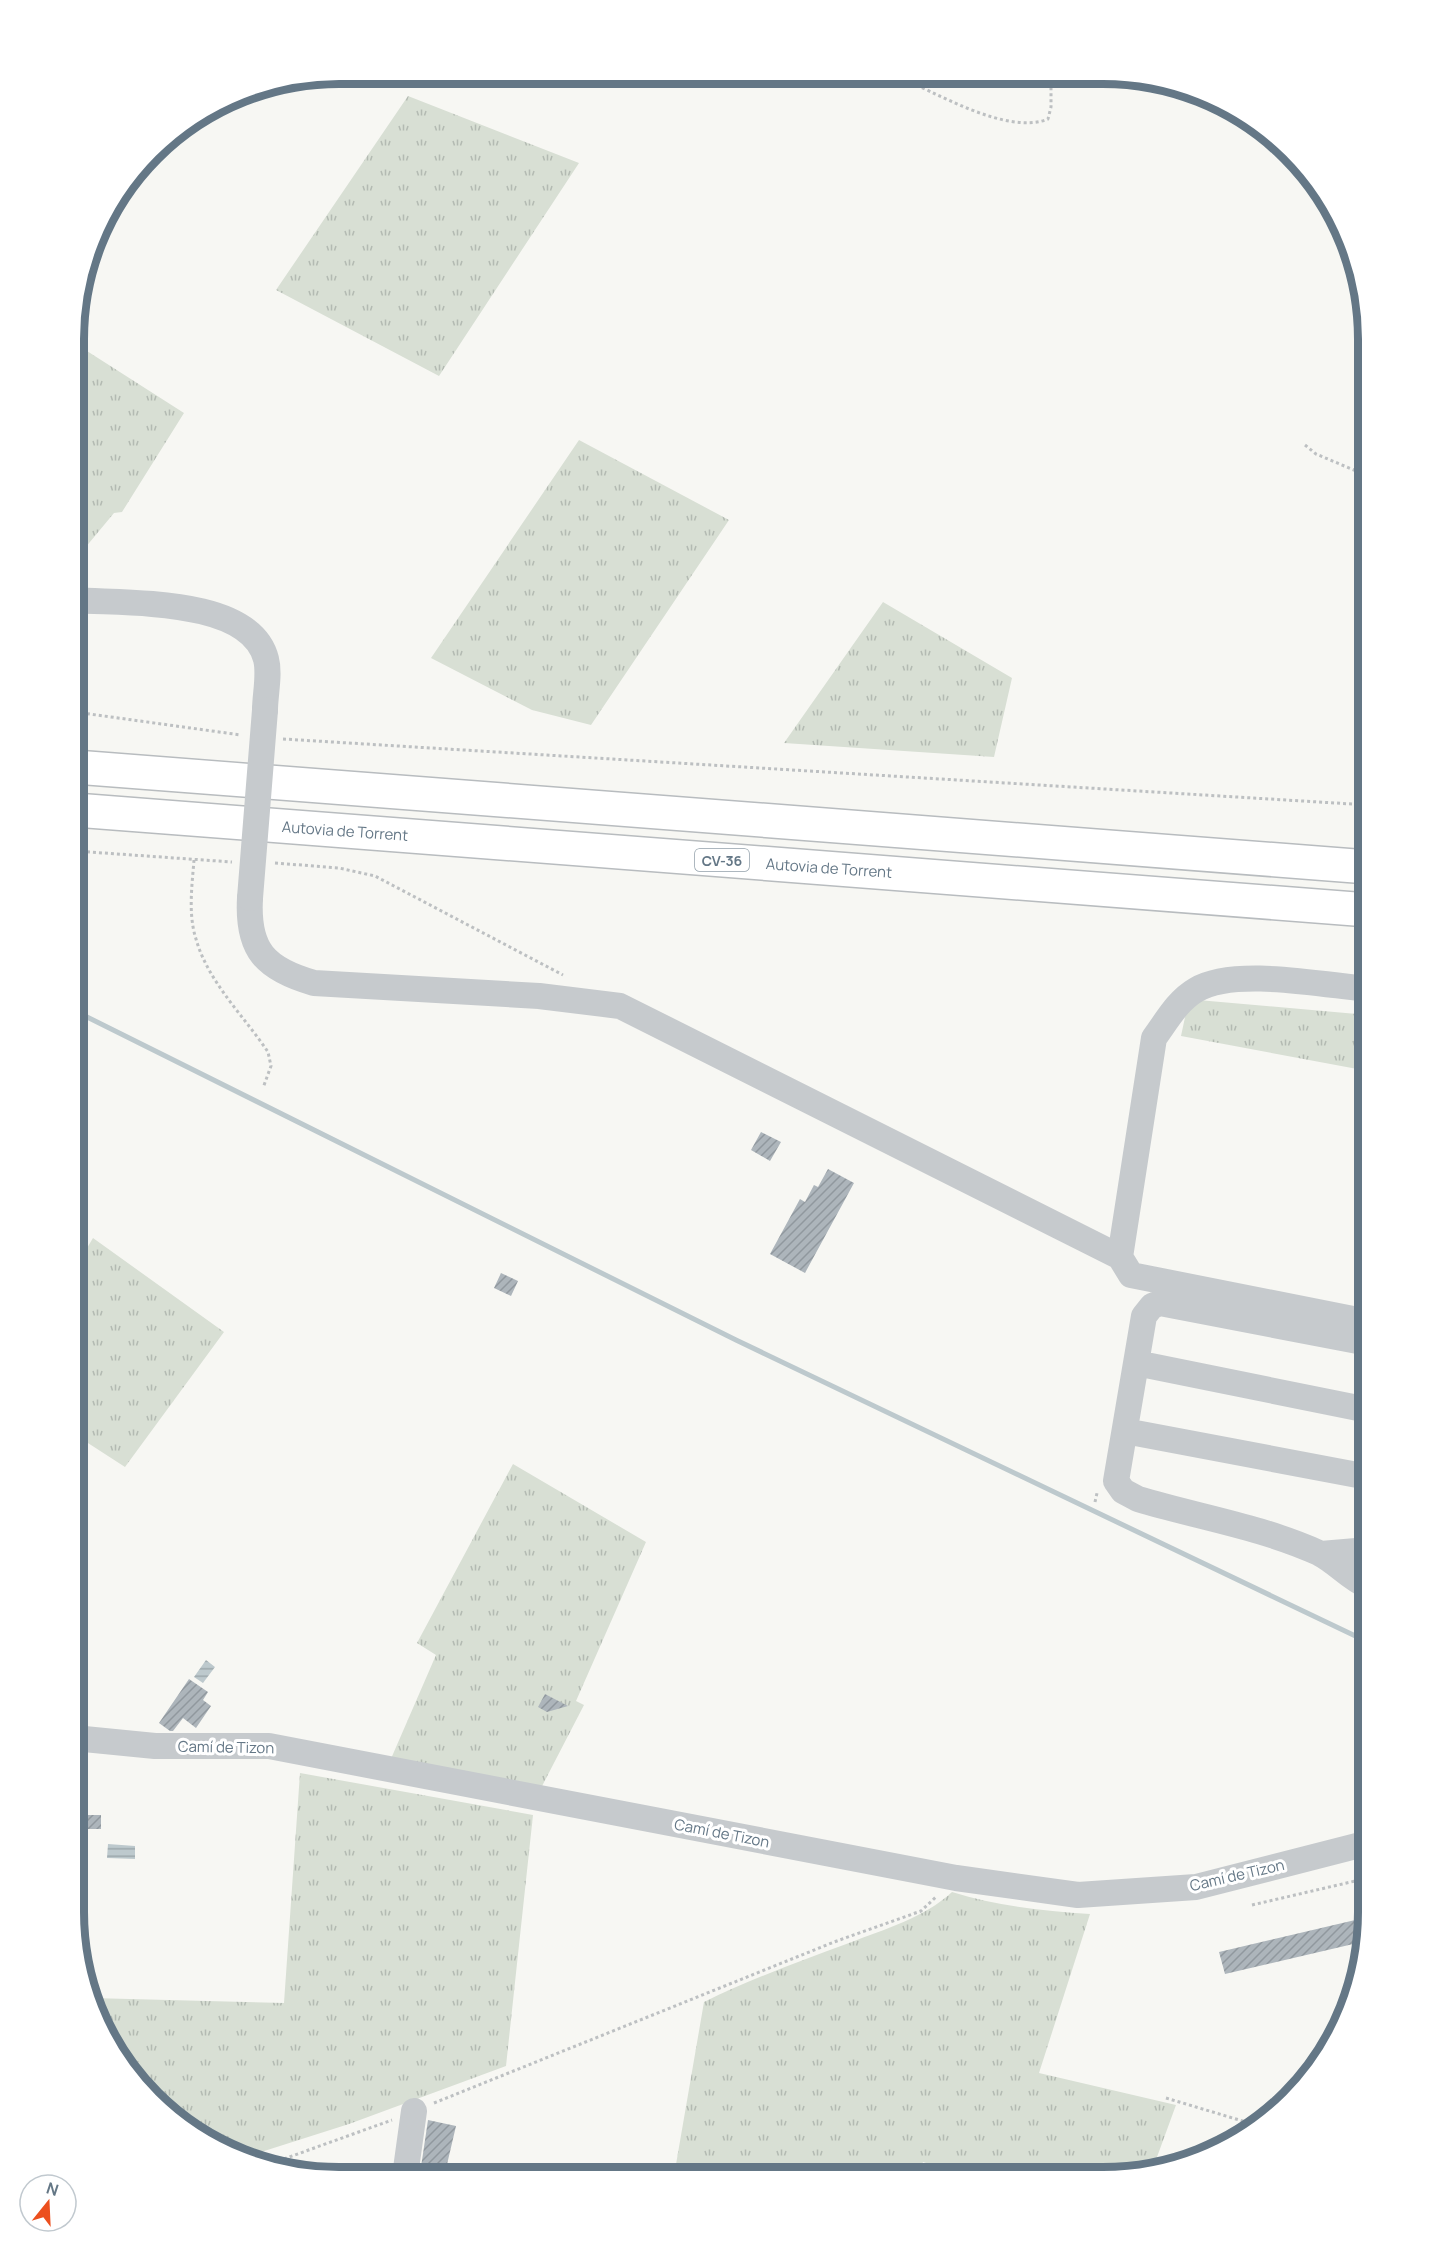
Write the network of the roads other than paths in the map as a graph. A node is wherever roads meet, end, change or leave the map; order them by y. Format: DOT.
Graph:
graph roads {
  1 [pos="84,601"];
  2 [pos="84,768"];
  3 [pos="84,811"];
  4 [pos="1358,866"];
  5 [pos="1358,909"];
  6 [pos="1358,988"];
  7 [pos="1120,1257"];
  8 [pos="1358,1320"];
  9 [pos="1358,1341"];
  10 [pos="1136,1363"];
  11 [pos="1358,1408"];
  12 [pos="1125,1431"];
  13 [pos="1358,1476"];
  14 [pos="1358,1551"];
  15 [pos="1321,1554"];
  16 [pos="1358,1582"];
  17 [pos="84,1739"];
  18 [pos="1358,1846"];
  19 [pos="414,2111"];
  20 [pos="406,2167"];
  1 -- 7 [label="street, bridge"];
  2 -- 4 [label="highway"];
  3 -- 5 [label="highway, Autovia de Torrent / CV-36"];
  6 -- 7 [label="street"];
  7 -- 8 [label="street"];
  9 -- 10 [label="street"];
  10 -- 11 [label="street"];
  10 -- 12 [label="street"];
  12 -- 13 [label="street"];
  12 -- 15 [label="street"];
  14 -- 15 [label="street"];
  15 -- 16 [label="street"];
  17 -- 18 [label="street, Camí de Tizon"];
  19 -- 20 [label="street"];
}
